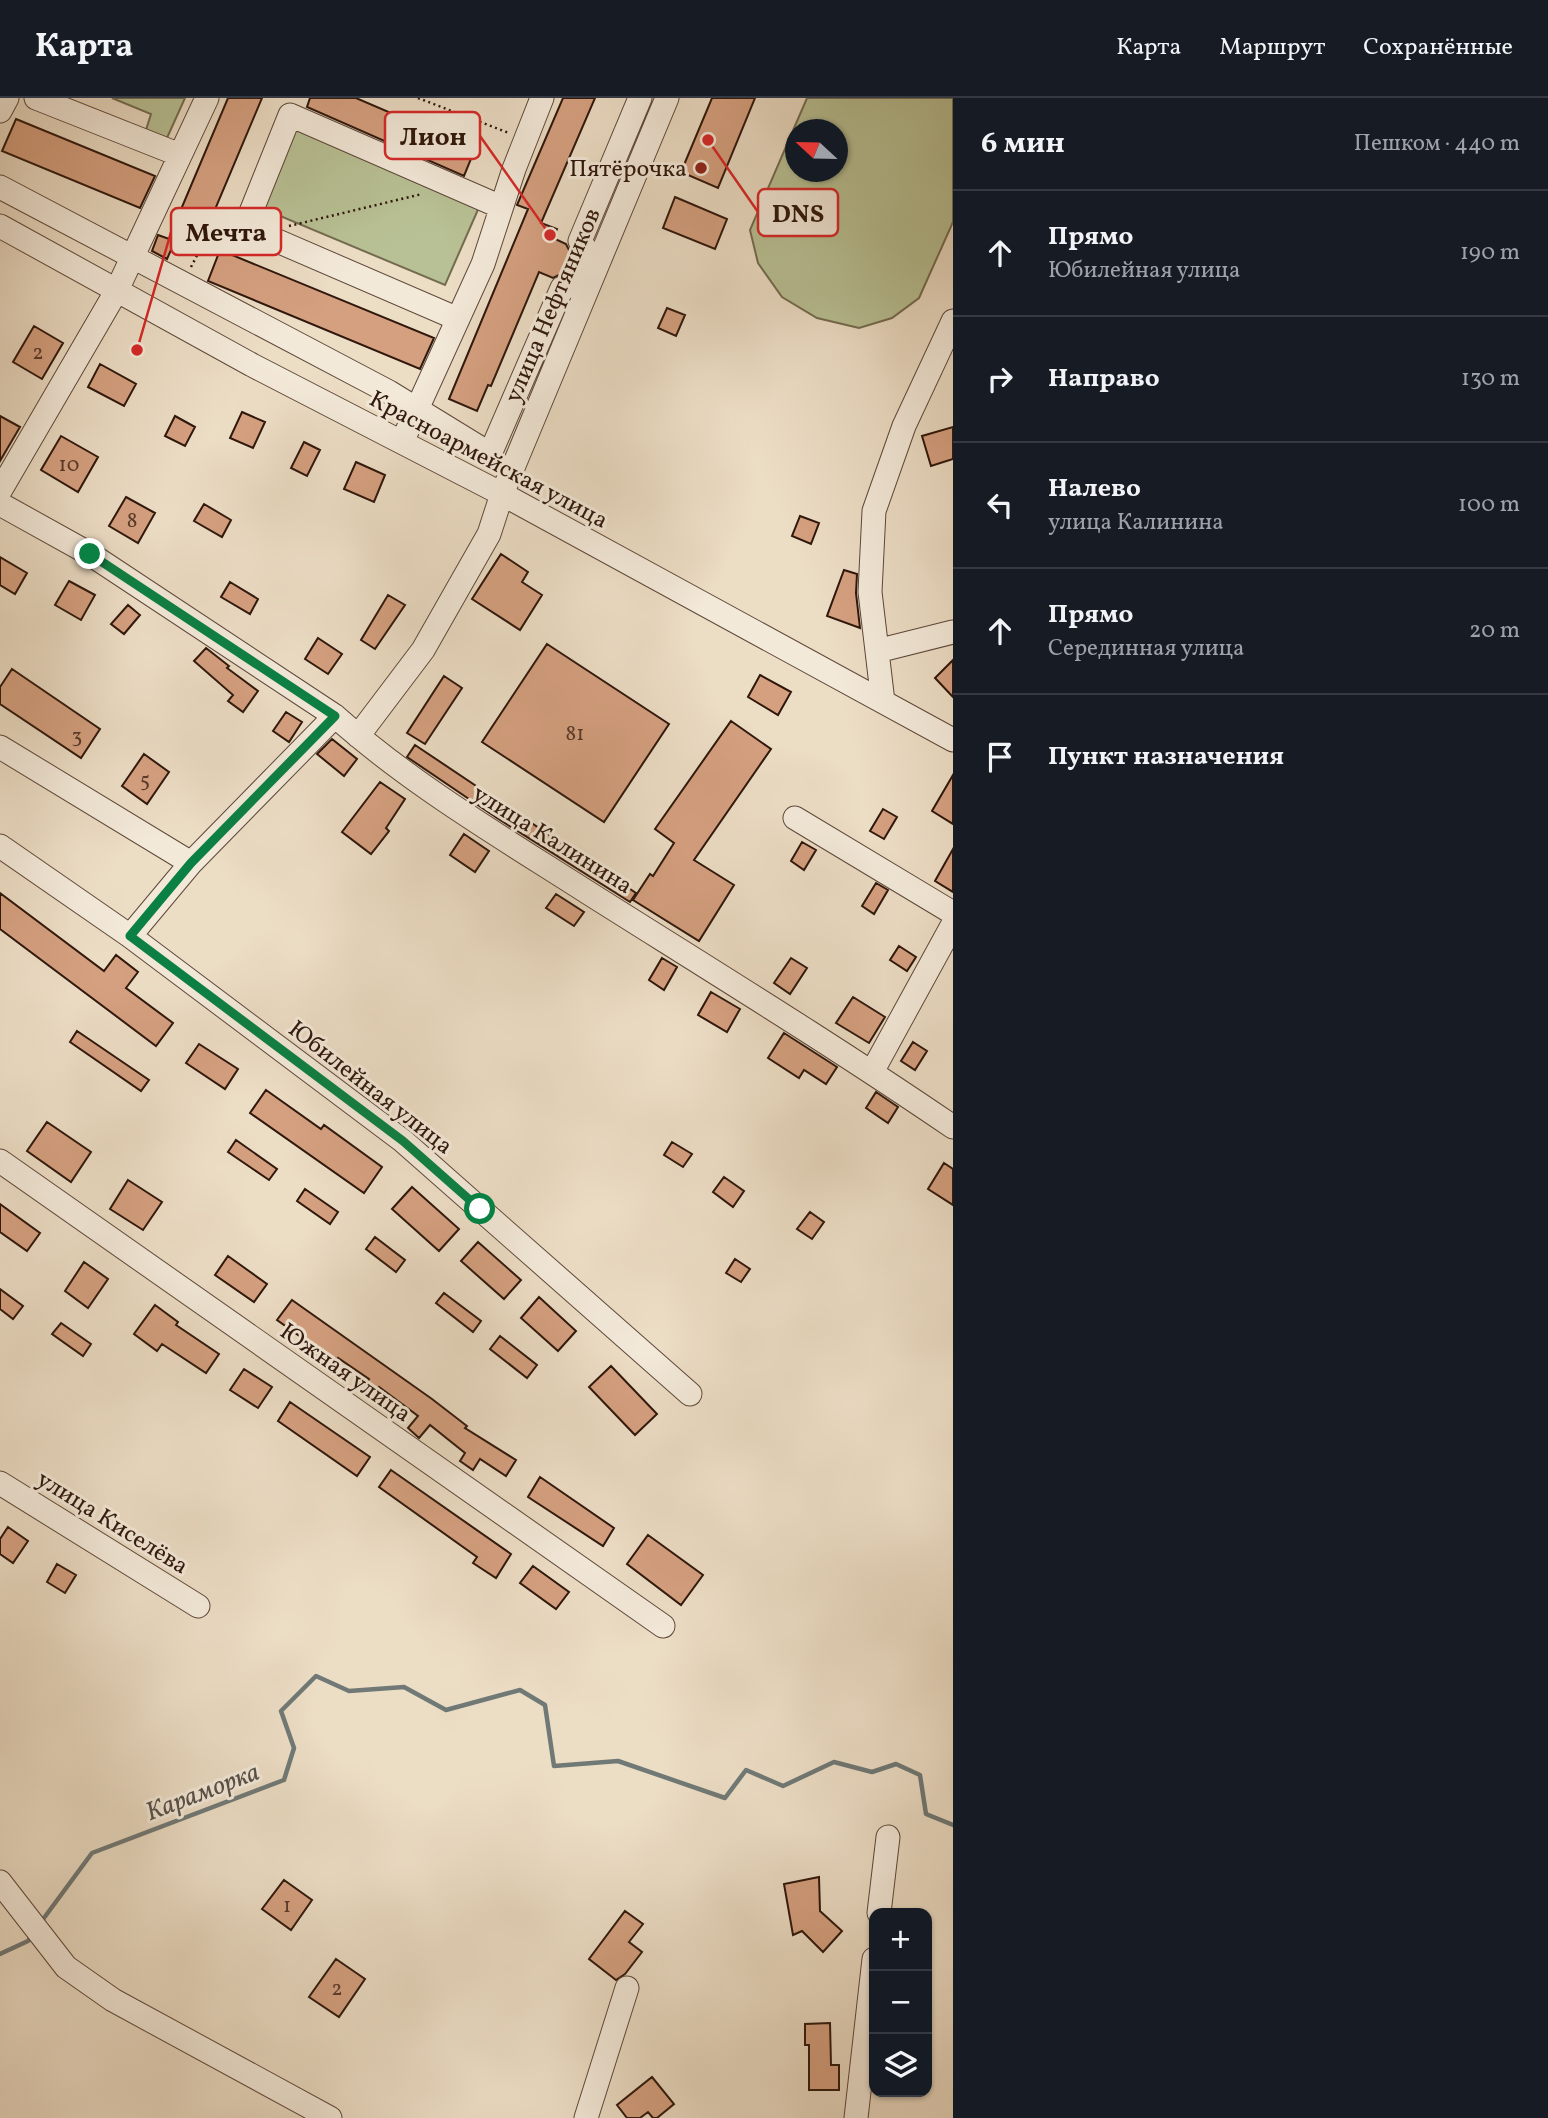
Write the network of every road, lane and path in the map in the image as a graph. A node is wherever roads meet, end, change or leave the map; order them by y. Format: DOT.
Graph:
graph roads {
  1 [pos="7,98"];
  2 [pos="36,98"];
  3 [pos="207,98"];
  4 [pos="418,98"];
  5 [pos="542,98"];
  6 [pos="640,98"];
  7 [pos="667,98"];
  8 [pos="293,106"];
  9 [pos="0,111"];
  10 [pos="525,139"];
  11 [pos="180,155"];
  12 [pos="453,186"];
  13 [pos="0,187"];
  14 [pos="501,207"];
  15 [pos="0,226"];
  16 [pos="252,230"];
  17 [pos="132,258"];
  18 [pos="181,284"];
  19 [pos="117,290"];
  20 [pos="458,319"];
  21 [pos="953,321"];
  22 [pos="417,410"];
  23 [pos="402,442"];
  24 [pos="0,491"];
  25 [pos="502,494"];
  26 [pos="0,505"];
  27 [pos="953,632"];
  28 [pos="877,651"];
  29 [pos="883,702"];
  30 [pos="335,716"];
  31 [pos="358,736"];
  32 [pos="953,740"];
  33 [pos="0,747"];
  34 [pos="795,818"];
  35 [pos="0,846"];
  36 [pos="191,863"];
  37 [pos="953,913"];
  38 [pos="953,924"];
  39 [pos="130,936"];
  40 [pos="872,1072"];
  41 [pos="953,1127"];
  42 [pos="0,1161"];
  43 [pos="690,1394"];
  44 [pos="0,1483"];
  45 [pos="198,1606"];
  46 [pos="663,1626"];
  47 [pos="888,1837"];
  48 [pos="4,1887"];
  49 [pos="881,1908"];
  50 [pos="873,1971"];
  51 [pos="627,1988"];
  52 [pos="330,2118"];
  53 [pos="586,2118"];
  54 [pos="856,2118"];
  1 -- 9 [label="street"];
  2 -- 11 [label="street"];
  3 -- 11 [label="street"];
  4 -- 10 [label="path"];
  5 -- 10 [label="street"];
  6 -- 22 [label="street"];
  7 -- 25 [label="street, улица Нефтяников"];
  8 -- 12 [label="street"];
  8 -- 16 [label="street"];
  10 -- 14 [label="street"];
  11 -- 17 [label="street"];
  12 -- 14 [label="street"];
  12 -- 16 [label="path"];
  13 -- 17 [label="street"];
  14 -- 20 [label="street"];
  15 -- 19 [label="street, Красноармейская улица"];
  16 -- 18 [label="path"];
  16 -- 20 [label="street"];
  17 -- 18 [label="street"];
  17 -- 19 [label="street"];
  18 -- 22 [label="street"];
  19 -- 23 [label="street, Красноармейская улица"];
  19 -- 24 [label="street"];
  20 -- 22 [label="street"];
  21 -- 28 [label="street"];
  22 -- 23 [label="street"];
  23 -- 25 [label="street, Красноармейская улица"];
  25 -- 29 [label="street, Красноармейская улица"];
  25 -- 31 [label="street, улица Нефтяников"];
  26 -- 30 [label="street, улица Калинина"];
  27 -- 28 [label="street"];
  28 -- 29 [label="street"];
  29 -- 32 [label="street, Красноармейская улица"];
  30 -- 31 [label="street, улица Калинина"];
  30 -- 36 [label="street"];
  31 -- 40 [label="street, улица Калинина"];
  33 -- 36 [label="street"];
  34 -- 37 [label="street"];
  35 -- 39 [label="street, Юбилейная улица"];
  36 -- 39 [label="street"];
  38 -- 40 [label="street"];
  39 -- 43 [label="street, Юбилейная улица"];
  40 -- 41 [label="street, улица Калинина"];
  42 -- 46 [label="street, Южная улица"];
  44 -- 45 [label="street, улица Киселёва"];
  47 -- 49 [label="street"];
  48 -- 52 [label="street"];
  50 -- 54 [label="street"];
  51 -- 53 [label="street"];
}
